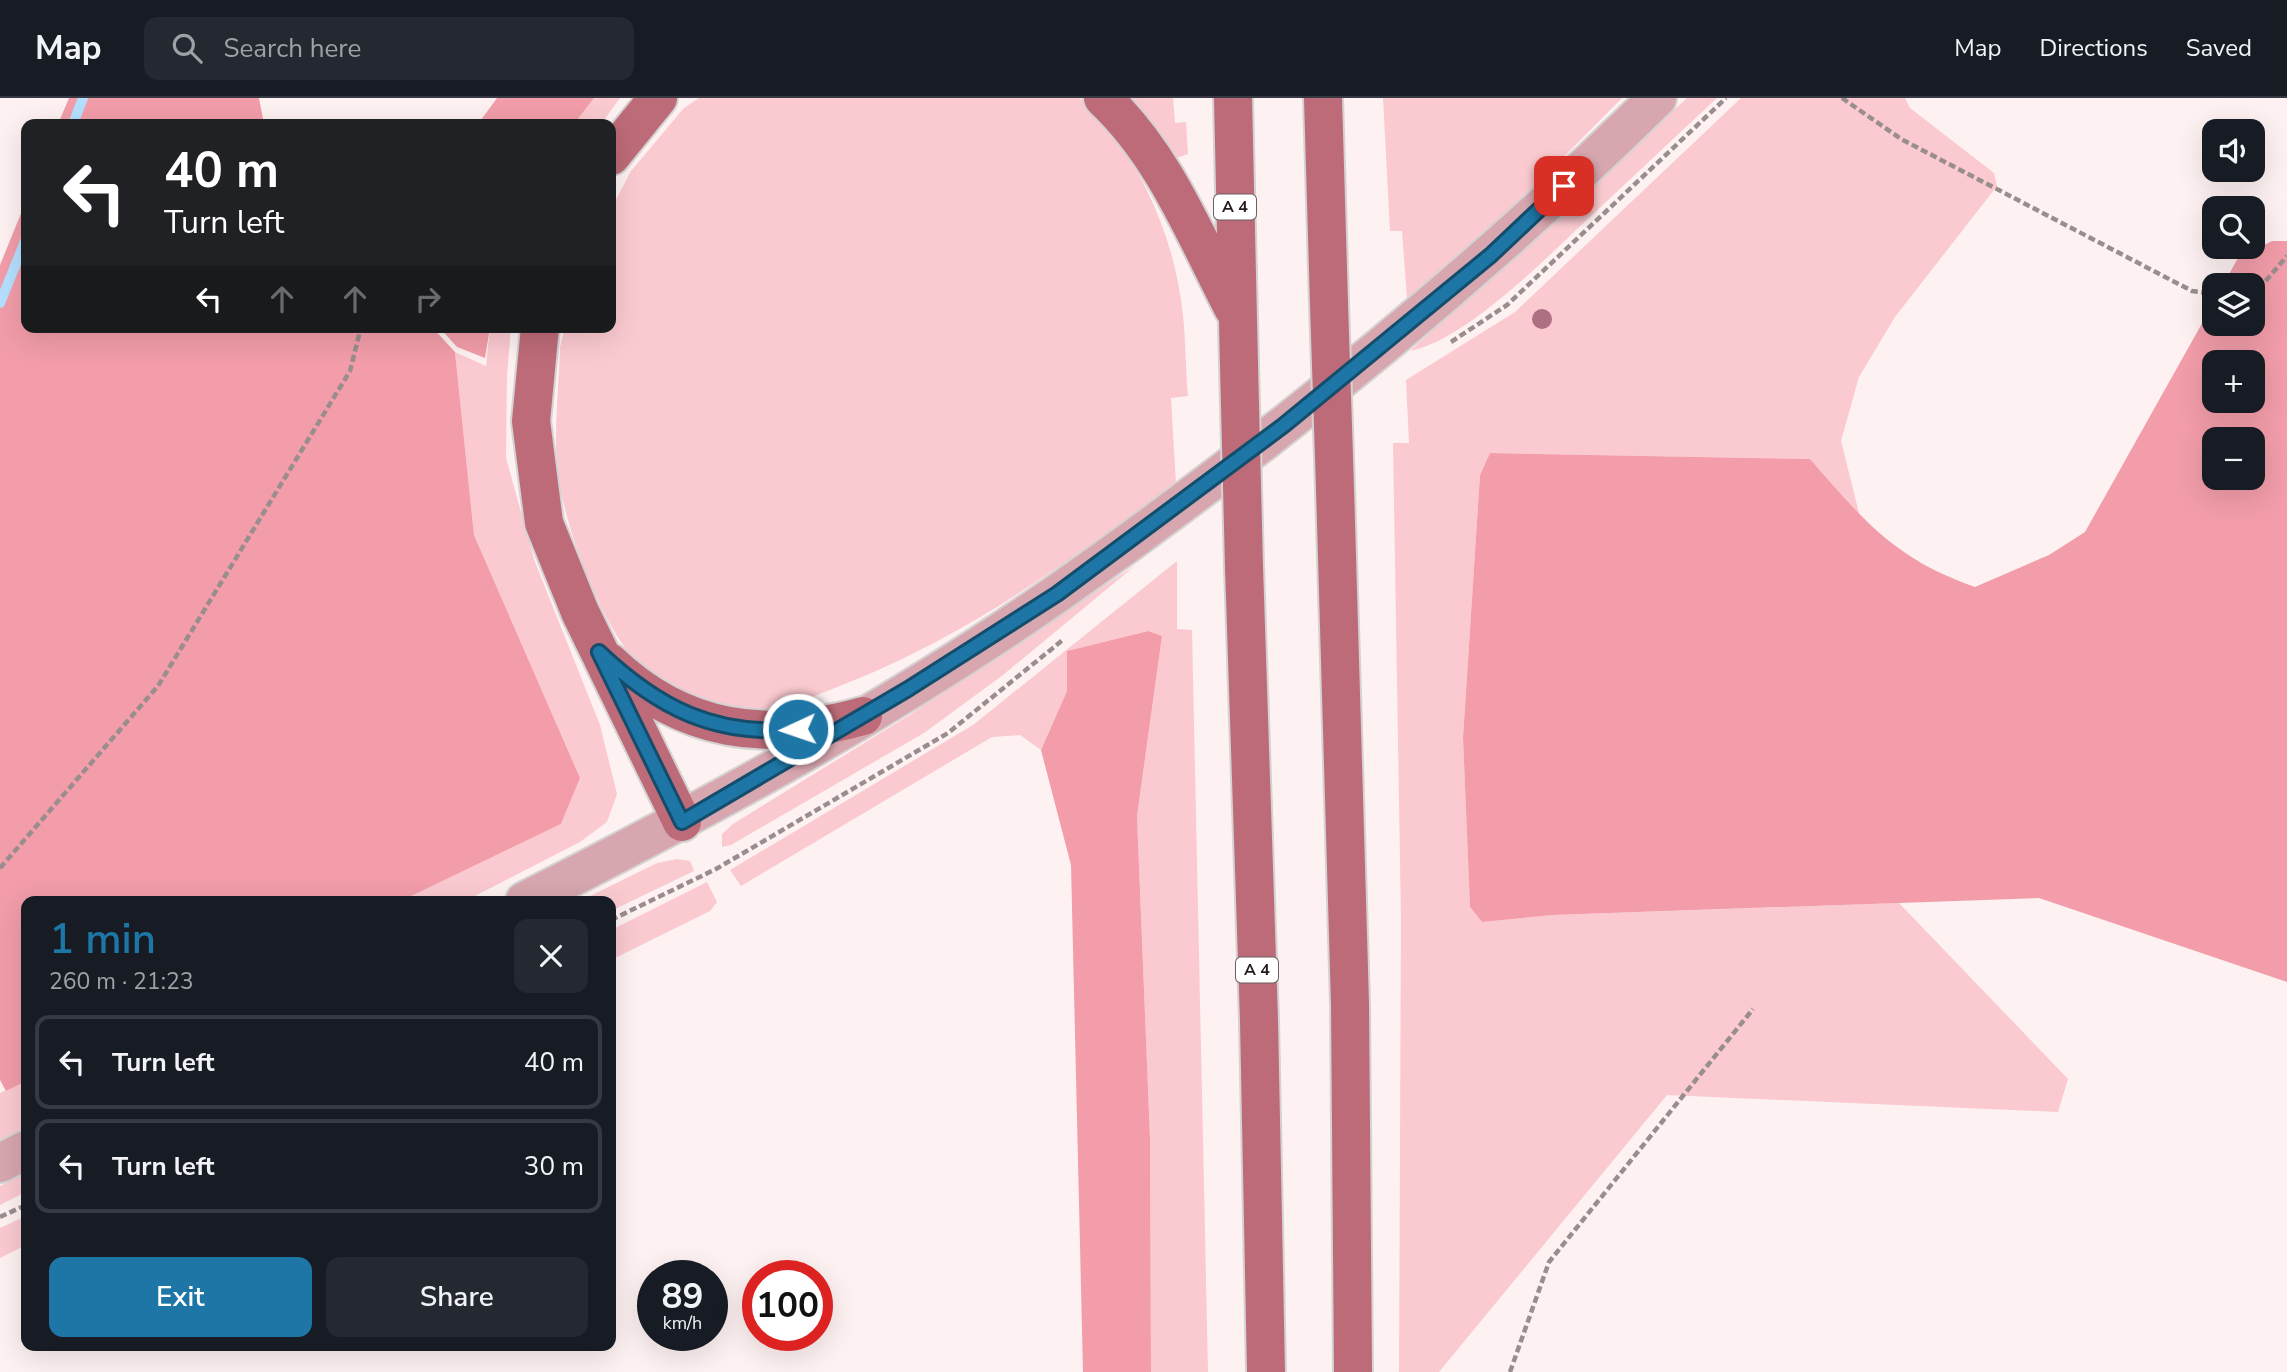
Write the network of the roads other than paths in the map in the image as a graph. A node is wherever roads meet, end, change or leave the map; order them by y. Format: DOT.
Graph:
graph roads {
  1 [pos="658,98"];
  2 [pos="1103,98"];
  3 [pos="1233,98"];
  4 [pos="1323,98"];
  5 [pos="1657,98"];
  6 [pos="616,150"];
  7 [pos="1237,316"];
  8 [pos="539,333"];
  9 [pos="599,652"];
  10 [pos="863,716"];
  11 [pos="682,822"];
  12 [pos="535,896"];
  13 [pos="21,1152"];
  14 [pos="0,1163"];
  15 [pos="1266,1372"];
  16 [pos="1353,1372"];
  1 -- 6 [label="highway"];
  2 -- 7 [label="highway"];
  3 -- 7 [label="highway, A 4"];
  4 -- 16 [label="highway, bridge"];
  5 -- 10 [label="main road"];
  7 -- 15 [label="highway, A 4, bridge"];
  8 -- 9 [label="highway"];
  9 -- 10 [label="highway"];
  9 -- 11 [label="highway"];
  10 -- 11 [label="main road"];
  11 -- 12 [label="main road"];
  13 -- 14 [label="main road"];
}
